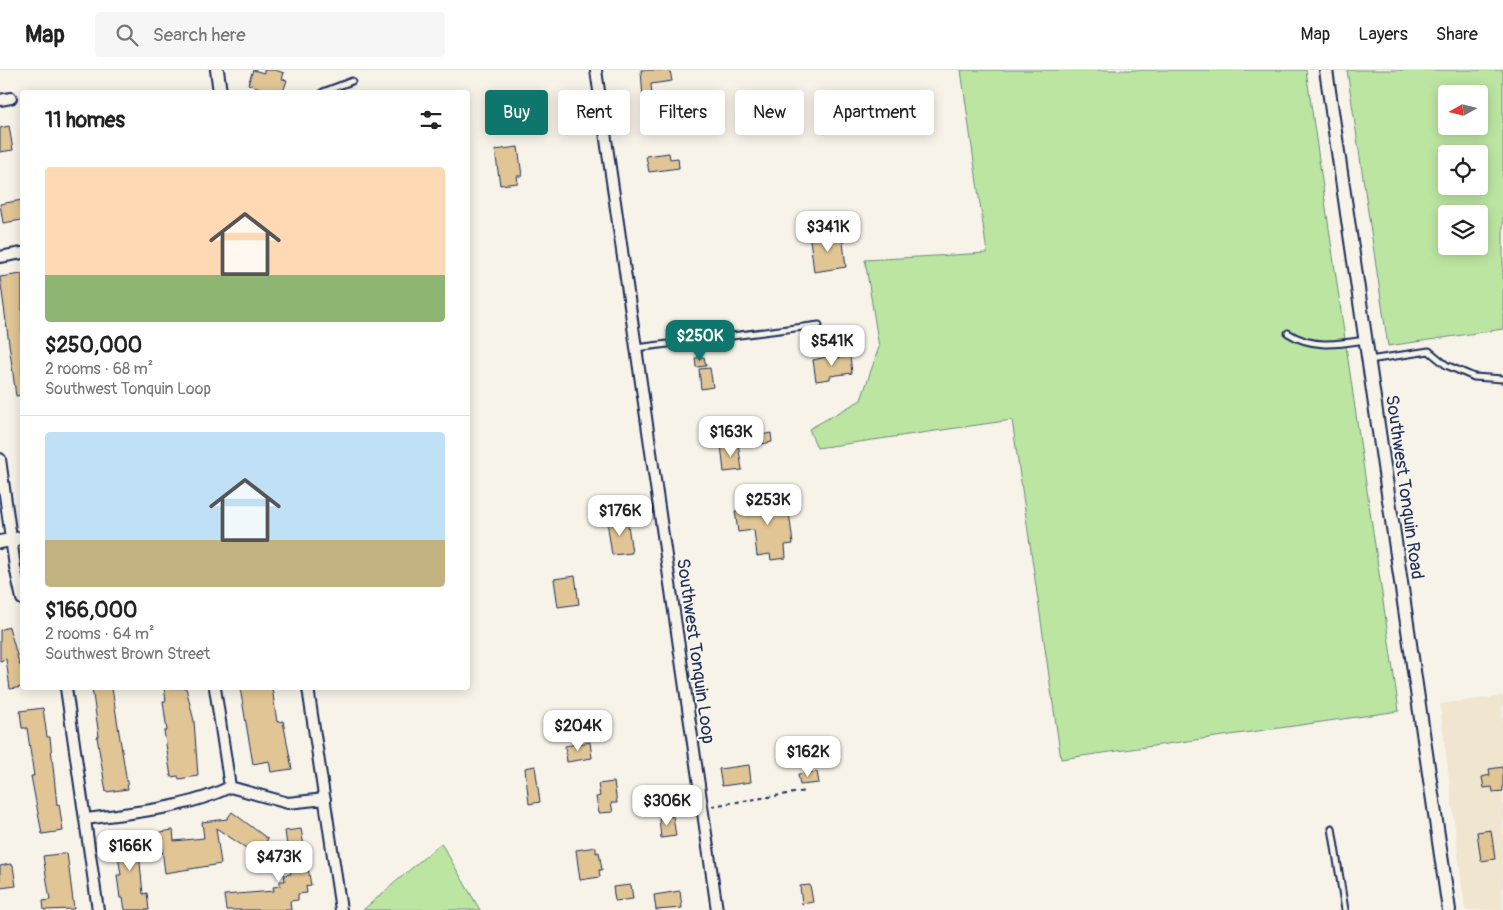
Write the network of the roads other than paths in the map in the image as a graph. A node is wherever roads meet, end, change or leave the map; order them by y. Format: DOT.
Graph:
graph roads {
  1 [pos="217,70"];
  2 [pos="596,70"];
  3 [pos="1326,70"];
  4 [pos="352,81"];
  5 [pos="220,90"];
  6 [pos="328,90"];
  7 [pos="20,253"];
  8 [pos="0,257"];
  9 [pos="819,324"];
  10 [pos="1288,333"];
  11 [pos="1366,340"];
  12 [pos="636,348"];
  13 [pos="1369,360"];
  14 [pos="1503,379"];
  15 [pos="0,458"];
  16 [pos="11,540"];
  17 [pos="20,590"];
  18 [pos="66,690"];
  19 [pos="215,690"];
  20 [pos="308,690"];
  21 [pos="230,786"];
  22 [pos="325,799"];
  23 [pos="86,819"];
  24 [pos="1332,828"];
  25 [pos="98,910"];
  26 [pos="341,910"];
  27 [pos="717,910"];
  28 [pos="1344,910"];
  29 [pos="1449,910"];
  1 -- 5 [label="street"];
  2 -- 12 [label="street, Southwest Tonquin Loop"];
  3 -- 11 [label="street, Southwest Tonquin Road"];
  4 -- 6 [label="lane"];
  7 -- 8 [label="street"];
  9 -- 12 [label="lane"];
  10 -- 11 [label="lane"];
  11 -- 13 [label="street, Southwest Tonquin Road"];
  12 -- 27 [label="street, Southwest Tonquin Loop"];
  13 -- 14 [label="lane"];
  13 -- 29 [label="street, Southwest Tonquin Road"];
  15 -- 16 [label="street"];
  16 -- 17 [label="street"];
  18 -- 23 [label="street"];
  19 -- 21 [label="street"];
  20 -- 22 [label="street"];
  21 -- 22 [label="street"];
  21 -- 23 [label="street"];
  22 -- 26 [label="street"];
  23 -- 25 [label="street"];
  24 -- 28 [label="lane"];
}
